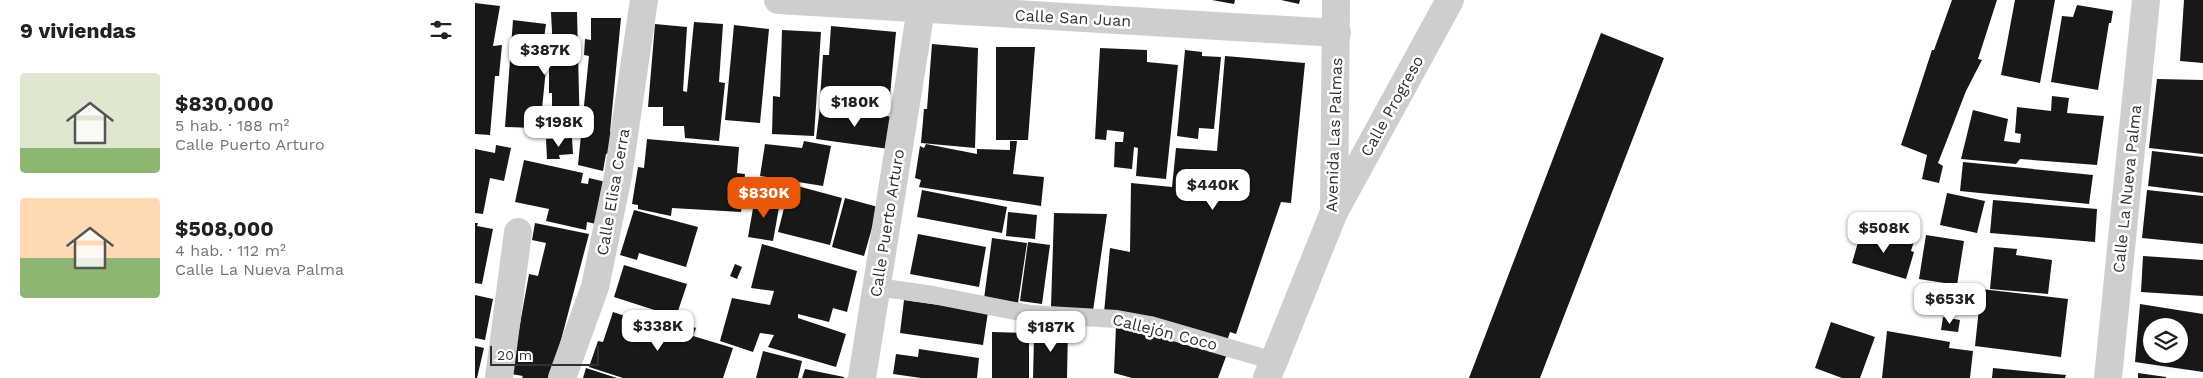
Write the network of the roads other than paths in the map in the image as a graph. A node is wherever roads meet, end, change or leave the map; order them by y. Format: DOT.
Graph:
graph roads {
  1 [pos="644,0"];
  2 [pos="778,0"];
  3 [pos="1336,0"];
  4 [pos="1450,0"];
  5 [pos="2146,0"];
  6 [pos="921,9"];
  7 [pos="1337,33"];
  8 [pos="1334,212"];
  9 [pos="518,232"];
  10 [pos="877,287"];
  11 [pos="1271,370"];
  12 [pos="499,378"];
  13 [pos="562,378"];
  14 [pos="862,378"];
  15 [pos="2108,378"];
  1 -- 13 [label="street, Calle Elisa Cerra"];
  2 -- 6 [label="street, Calle San Juan"];
  3 -- 7 [label="street, Avenida Las Palmas"];
  4 -- 8 [label="street, Calle Progreso"];
  5 -- 15 [label="street, Calle La Nueva Palma"];
  6 -- 7 [label="street, Calle San Juan"];
  6 -- 10 [label="street, Calle Puerto Arturo"];
  7 -- 8 [label="street, Avenida Las Palmas"];
  8 -- 11 [label="street, Avenida Las Palmas"];
  9 -- 12 [label="street"];
  10 -- 11 [label="lane, Callejón Coco"];
  10 -- 14 [label="street, Calle Puerto Arturo"];
}
